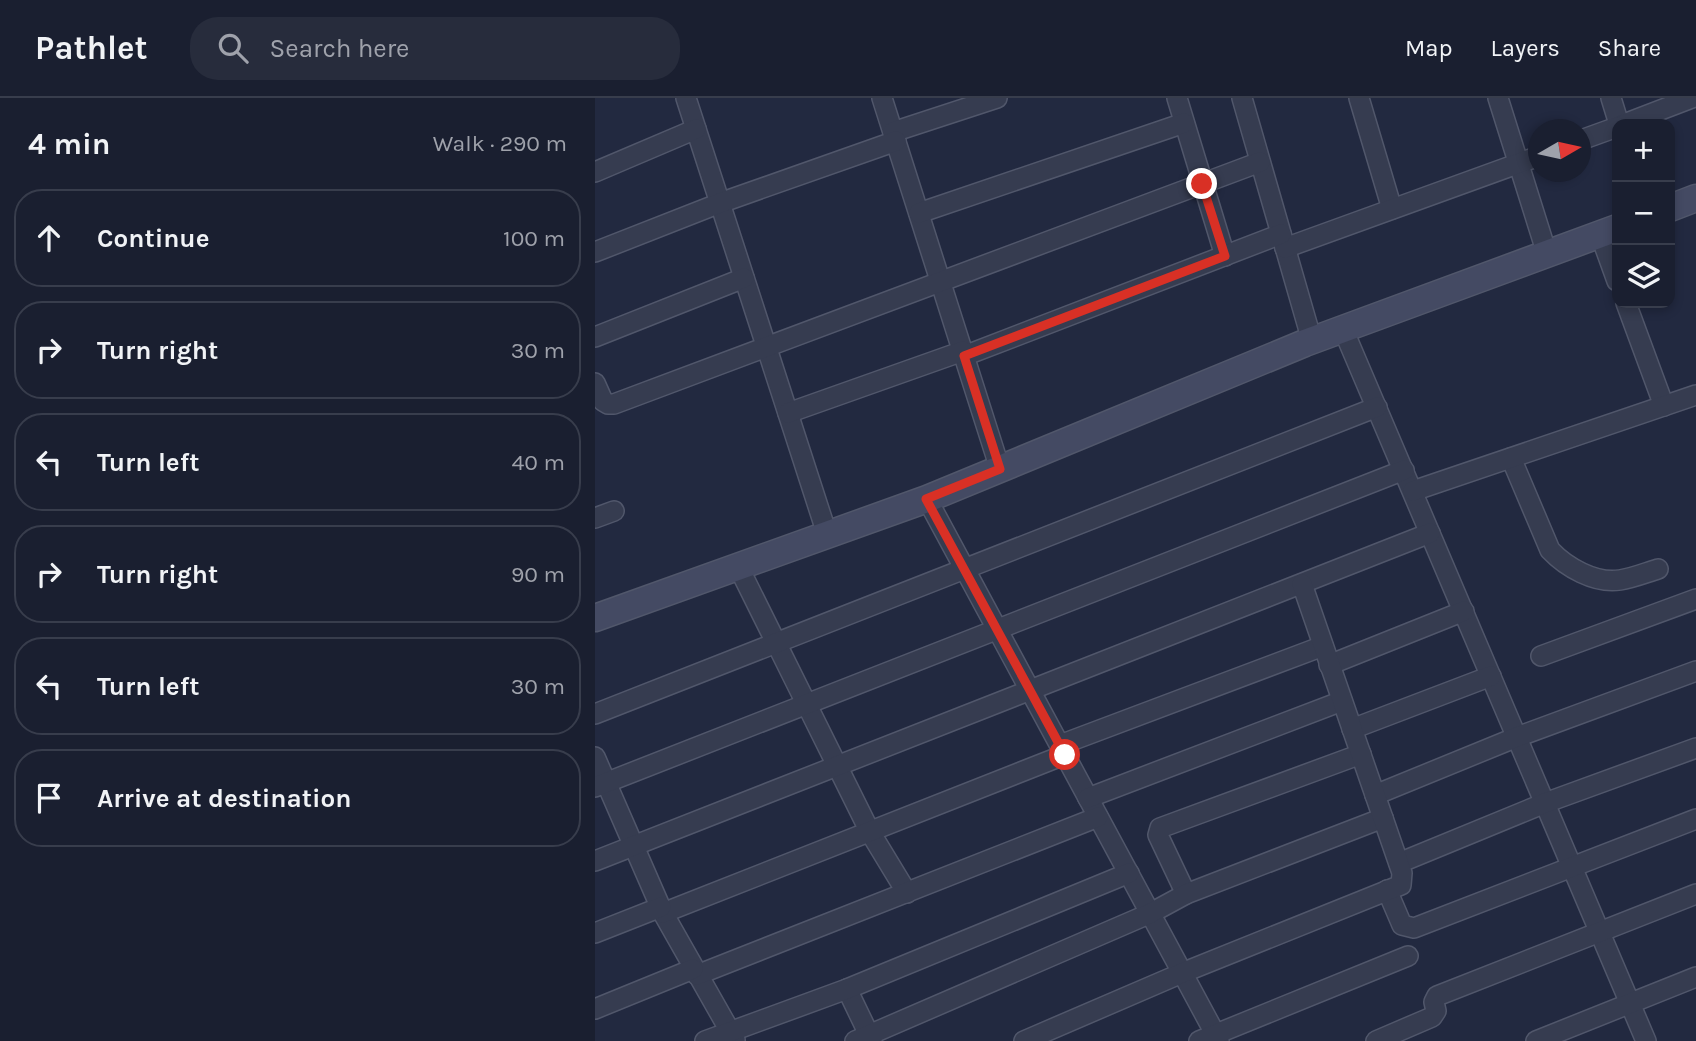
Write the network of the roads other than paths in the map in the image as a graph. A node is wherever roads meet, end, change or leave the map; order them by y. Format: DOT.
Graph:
graph roads {
  1 [pos="686,98"];
  2 [pos="882,98"];
  3 [pos="997,98"];
  4 [pos="1177,98"];
  5 [pos="1242,98"];
  6 [pos="1361,98"];
  7 [pos="1498,98"];
  8 [pos="1611,98"];
  9 [pos="1692,98"];
  10 [pos="1618,119"];
  11 [pos="1636,119"];
  12 [pos="1184,124"];
  13 [pos="1612,128"];
  14 [pos="696,129"];
  15 [pos="1591,136"];
  16 [pos="895,137"];
  17 [pos="1528,159"];
  18 [pos="1260,162"];
  19 [pos="1517,163"];
  20 [pos="595,172"];
  21 [pos="1202,184"];
  22 [pos="1696,198"];
  23 [pos="720,203"];
  24 [pos="1675,206"];
  25 [pos="1392,209"];
  26 [pos="919,213"];
  27 [pos="1608,231"];
  28 [pos="1283,241"];
  29 [pos="595,252"];
  30 [pos="1612,253"];
  31 [pos="1547,254"];
  32 [pos="1225,256"];
  33 [pos="744,278"];
  34 [pos="941,280"];
  35 [pos="1628,308"];
  36 [pos="1343,329"];
  37 [pos="595,337"];
  38 [pos="1312,341"];
  39 [pos="766,345"];
  40 [pos="964,353"];
  41 [pos="595,383"];
  42 [pos="1696,395"];
  43 [pos="1664,406"];
  44 [pos="1377,407"];
  45 [pos="787,413"];
  46 [pos="1511,458"];
  47 [pos="1000,469"];
  48 [pos="1404,470"];
  49 [pos="1413,491"];
  50 [pos="926,499"];
  51 [pos="614,511"];
  52 [pos="595,518"];
  53 [pos="1430,533"];
  54 [pos="827,534"];
  55 [pos="738,566"];
  56 [pos="1658,569"];
  57 [pos="964,571"];
  58 [pos="1302,584"];
  59 [pos="1696,599"];
  60 [pos="1464,611"];
  61 [pos="595,618"];
  62 [pos="997,629"];
  63 [pos="776,644"];
  64 [pos="1323,646"];
  65 [pos="1541,656"];
  66 [pos="1329,665"];
  67 [pos="1696,671"];
  68 [pos="1491,676"];
  69 [pos="1030,690"];
  70 [pos="1342,701"];
  71 [pos="806,704"];
  72 [pos="595,714"];
  73 [pos="1352,729"];
  74 [pos="1517,737"];
  75 [pos="1696,748"];
  76 [pos="1062,750"];
  77 [pos="1361,754"];
  78 [pos="595,757"];
  79 [pos="838,765"];
  80 [pos="601,785"];
  81 [pos="1375,795"];
  82 [pos="1088,798"];
  83 [pos="1545,803"];
  84 [pos="1098,817"];
  85 [pos="1383,818"];
  86 [pos="1696,820"];
  87 [pos="870,832"];
  88 [pos="634,846"];
  89 [pos="595,861"];
  90 [pos="1399,863"];
  91 [pos="1572,866"];
  92 [pos="1129,873"];
  93 [pos="1387,890"];
  94 [pos="907,893"];
  95 [pos="1186,894"];
  96 [pos="1696,894"];
  97 [pos="662,910"];
  98 [pos="1151,913"];
  99 [pos="1599,931"];
  100 [pos="595,933"];
  101 [pos="1408,956"];
  102 [pos="695,972"];
  103 [pos="1182,973"];
  104 [pos="1696,977"];
  105 [pos="847,989"];
  106 [pos="1630,1003"];
  107 [pos="595,1009"];
  108 [pos="733,1036"];
  109 [pos="865,1039"];
  110 [pos="1211,1039"];
  111 [pos="705,1041"];
  112 [pos="1024,1041"];
  113 [pos="1376,1041"];
  114 [pos="1536,1041"];
  115 [pos="1646,1041"];
  1 -- 14 [label="street"];
  2 -- 16 [label="street"];
  3 -- 16 [label="street"];
  4 -- 12 [label="street"];
  5 -- 18 [label="street"];
  6 -- 25 [label="street"];
  7 -- 19 [label="street"];
  8 -- 10 [label="street"];
  9 -- 11 [label="street"];
  12 -- 21 [label="street"];
  12 -- 26 [label="street"];
  13 -- 15 [label="street"];
  14 -- 20 [label="street"];
  14 -- 23 [label="street"];
  16 -- 23 [label="street"];
  16 -- 26 [label="street"];
  17 -- 19 [label="street"];
  18 -- 21 [label="street"];
  18 -- 28 [label="street"];
  19 -- 25 [label="street"];
  19 -- 31 [label="street"];
  21 -- 32 [label="street"];
  21 -- 34 [label="street"];
  22 -- 24 [label="street"];
  23 -- 29 [label="street"];
  23 -- 33 [label="street"];
  25 -- 28 [label="street"];
  26 -- 34 [label="street"];
  27 -- 30 [label="street"];
  27 -- 31 [label="street"];
  28 -- 32 [label="street"];
  28 -- 38 [label="street"];
  31 -- 36 [label="street"];
  32 -- 40 [label="street"];
  33 -- 37 [label="street"];
  33 -- 39 [label="street"];
  34 -- 39 [label="street"];
  34 -- 40 [label="street"];
  35 -- 43 [label="street"];
  36 -- 38 [label="street"];
  36 -- 44 [label="street"];
  38 -- 47 [label="street"];
  39 -- 41 [label="street"];
  39 -- 45 [label="street"];
  40 -- 45 [label="street"];
  40 -- 47 [label="street"];
  42 -- 43 [label="street"];
  43 -- 46 [label="street"];
  44 -- 48 [label="street"];
  44 -- 57 [label="street"];
  45 -- 54 [label="street"];
  46 -- 49 [label="street"];
  46 -- 56 [label="street"];
  47 -- 50 [label="street"];
  48 -- 49 [label="street"];
  48 -- 62 [label="street"];
  49 -- 53 [label="street"];
  50 -- 54 [label="street"];
  50 -- 57 [label="street"];
  51 -- 52 [label="street"];
  53 -- 58 [label="street"];
  53 -- 60 [label="street"];
  54 -- 55 [label="street"];
  55 -- 61 [label="street"];
  55 -- 63 [label="street"];
  57 -- 62 [label="street"];
  57 -- 63 [label="street"];
  58 -- 64 [label="street"];
  58 -- 69 [label="street"];
  59 -- 65 [label="street"];
  60 -- 66 [label="street"];
  60 -- 68 [label="street"];
  62 -- 69 [label="street"];
  62 -- 71 [label="street"];
  63 -- 71 [label="street"];
  63 -- 72 [label="street"];
  64 -- 66 [label="street"];
  64 -- 76 [label="street"];
  66 -- 70 [label="street"];
  67 -- 74 [label="street"];
  68 -- 73 [label="street"];
  68 -- 74 [label="street"];
  69 -- 76 [label="street"];
  69 -- 79 [label="street"];
  70 -- 73 [label="street"];
  70 -- 82 [label="street"];
  71 -- 79 [label="street"];
  71 -- 80 [label="street"];
  73 -- 77 [label="street"];
  74 -- 81 [label="street"];
  74 -- 83 [label="street"];
  75 -- 83 [label="street"];
  76 -- 82 [label="street"];
  76 -- 87 [label="street"];
  77 -- 81 [label="street"];
  77 -- 95 [label="street"];
  78 -- 80 [label="street"];
  79 -- 87 [label="street"];
  79 -- 88 [label="street"];
  80 -- 88 [label="street"];
  81 -- 85 [label="street"];
  82 -- 84 [label="street"];
  83 -- 90 [label="street"];
  83 -- 91 [label="street"];
  84 -- 92 [label="street"];
  84 -- 94 [label="street"];
  85 -- 90 [label="street"];
  85 -- 95 [label="street"];
  86 -- 91 [label="street"];
  87 -- 94 [label="street"];
  87 -- 97 [label="street"];
  88 -- 89 [label="street"];
  88 -- 97 [label="street"];
  90 -- 93 [label="street"];
  91 -- 93 [label="street"];
  91 -- 99 [label="street"];
  92 -- 98 [label="street"];
  92 -- 105 [label="street"];
  93 -- 103 [label="street"];
  94 -- 102 [label="street"];
  95 -- 98 [label="street"];
  96 -- 99 [label="street"];
  97 -- 100 [label="street"];
  97 -- 102 [label="street"];
  98 -- 103 [label="street"];
  98 -- 109 [label="street"];
  99 -- 106 [label="street"];
  99 -- 113 [label="street"];
  101 -- 110 [label="street"];
  102 -- 107 [label="street"];
  102 -- 108 [label="street"];
  103 -- 110 [label="street"];
  103 -- 112 [label="street"];
  104 -- 106 [label="street"];
  105 -- 108 [label="street"];
  105 -- 109 [label="street"];
  106 -- 114 [label="street"];
  106 -- 115 [label="street"];
  108 -- 111 [label="street"];
}
